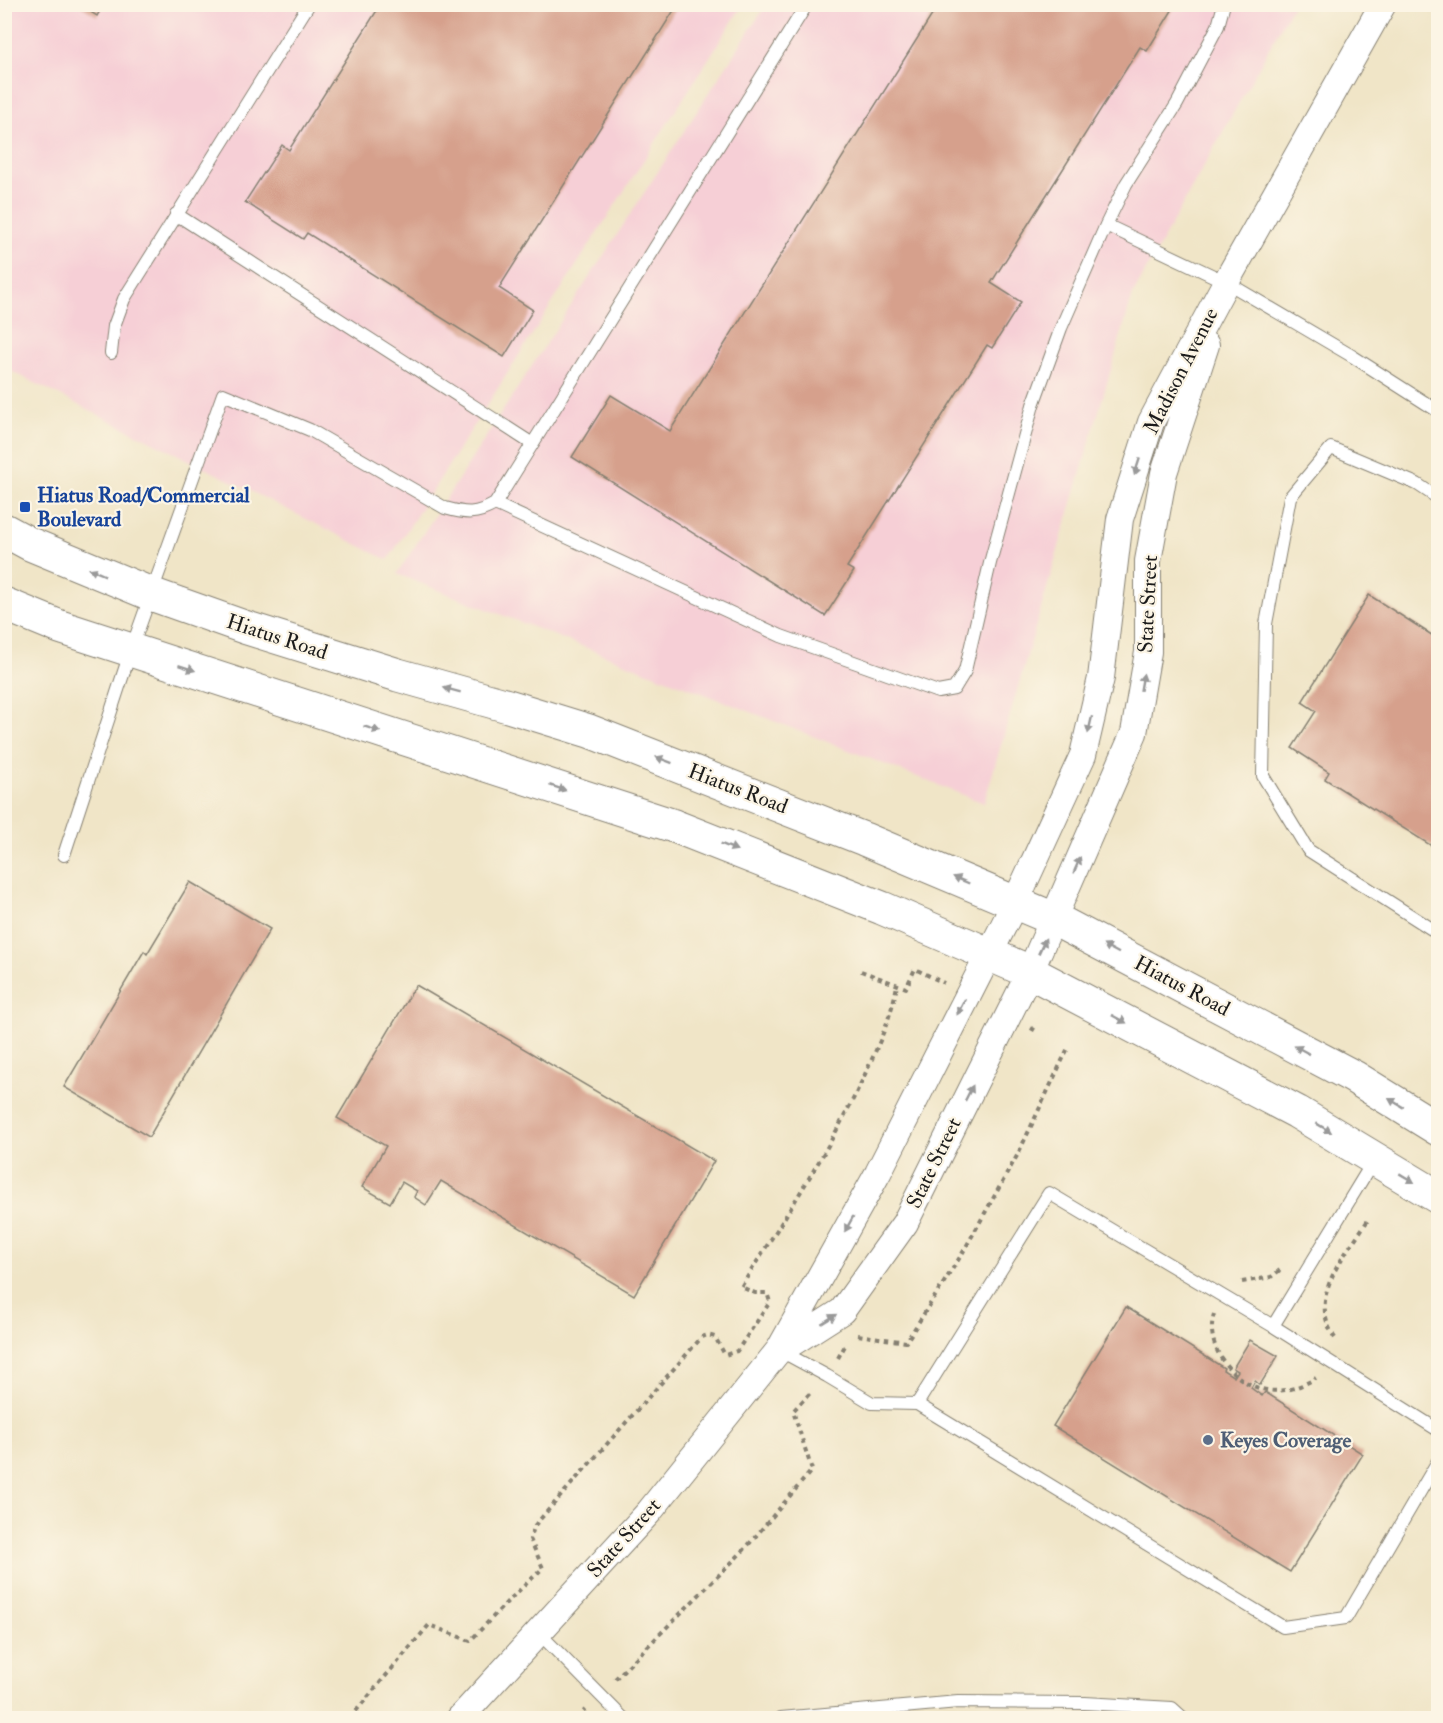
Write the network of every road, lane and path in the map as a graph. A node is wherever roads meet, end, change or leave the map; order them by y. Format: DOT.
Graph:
graph roads {
  1 [pos="309,4"];
  2 [pos="807,4"];
  3 [pos="1224,4"];
  4 [pos="1383,4"];
  5 [pos="176,214"];
  6 [pos="1106,225"];
  7 [pos="1226,282"];
  8 [pos="111,353"];
  9 [pos="1438,411"];
  10 [pos="531,443"];
  11 [pos="1438,498"];
  12 [pos="495,504"];
  13 [pos="4,530"];
  14 [pos="151,594"];
  15 [pos="4,604"];
  16 [pos="131,650"];
  17 [pos="64,855"];
  18 [pos="1015,903"];
  19 [pos="1054,919"];
  20 [pos="1438,933"];
  21 [pos="988,955"];
  22 [pos="861,971"];
  23 [pos="1030,972"];
  24 [pos="897,985"];
  25 [pos="968,994"];
  26 [pos="1438,1129"];
  27 [pos="1375,1159"];
  28 [pos="1438,1197"];
  29 [pos="1273,1326"];
  30 [pos="779,1350"];
  31 [pos="916,1404"];
  32 [pos="1438,1430"];
  33 [pos="1438,1461"];
  34 [pos="538,1632"];
  35 [pos="350,1719"];
  36 [pos="460,1719"];
  37 [pos="623,1719"];
  38 [pos="781,1719"];
  39 [pos="1183,1719"];
  1 -- 5 [label="lane"];
  2 -- 10 [label="lane"];
  3 -- 6 [label="lane"];
  4 -- 7 [label="street, Madison Avenue"];
  5 -- 8 [label="lane"];
  5 -- 10 [label="lane"];
  6 -- 7 [label="lane"];
  6 -- 12 [label="lane"];
  7 -- 9 [label="lane"];
  7 -- 18 [label="street, Madison Avenue, one-way"];
  19 -- 7 [label="street, State Street, one-way"];
  10 -- 12 [label="lane"];
  11 -- 20 [label="lane"];
  12 -- 14 [label="lane"];
  14 -- 13 [label="main road, Hiatus Road, one-way"];
  14 -- 16 [label="lane"];
  18 -- 14 [label="main road, Hiatus Road, one-way"];
  15 -- 16 [label="main road"];
  16 -- 17 [label="lane"];
  16 -- 21 [label="main road, one-way"];
  18 -- 19 [label="main road, Hiatus Road"];
  18 -- 21 [label="street, Madison Avenue"];
  23 -- 19 [label="street, State Street, one-way"];
  26 -- 19 [label="main road, Hiatus Road, one-way"];
  21 -- 23 [label="main road"];
  21 -- 25 [label="street, State Street"];
  22 -- 24 [label="path"];
  23 -- 27 [label="main road, one-way"];
  30 -- 23 [label="street, State Street, one-way"];
  24 -- 25 [label="path"];
  24 -- 35 [label="path"];
  25 -- 30 [label="street, State Street, one-way"];
  27 -- 28 [label="main road, one-way"];
  27 -- 29 [label="lane"];
  29 -- 31 [label="lane"];
  29 -- 32 [label="lane"];
  30 -- 31 [label="lane"];
  30 -- 34 [label="street, State Street"];
  31 -- 33 [label="lane"];
  34 -- 36 [label="street, State Street"];
  34 -- 37 [label="lane"];
  38 -- 39 [label="lane"];
}
